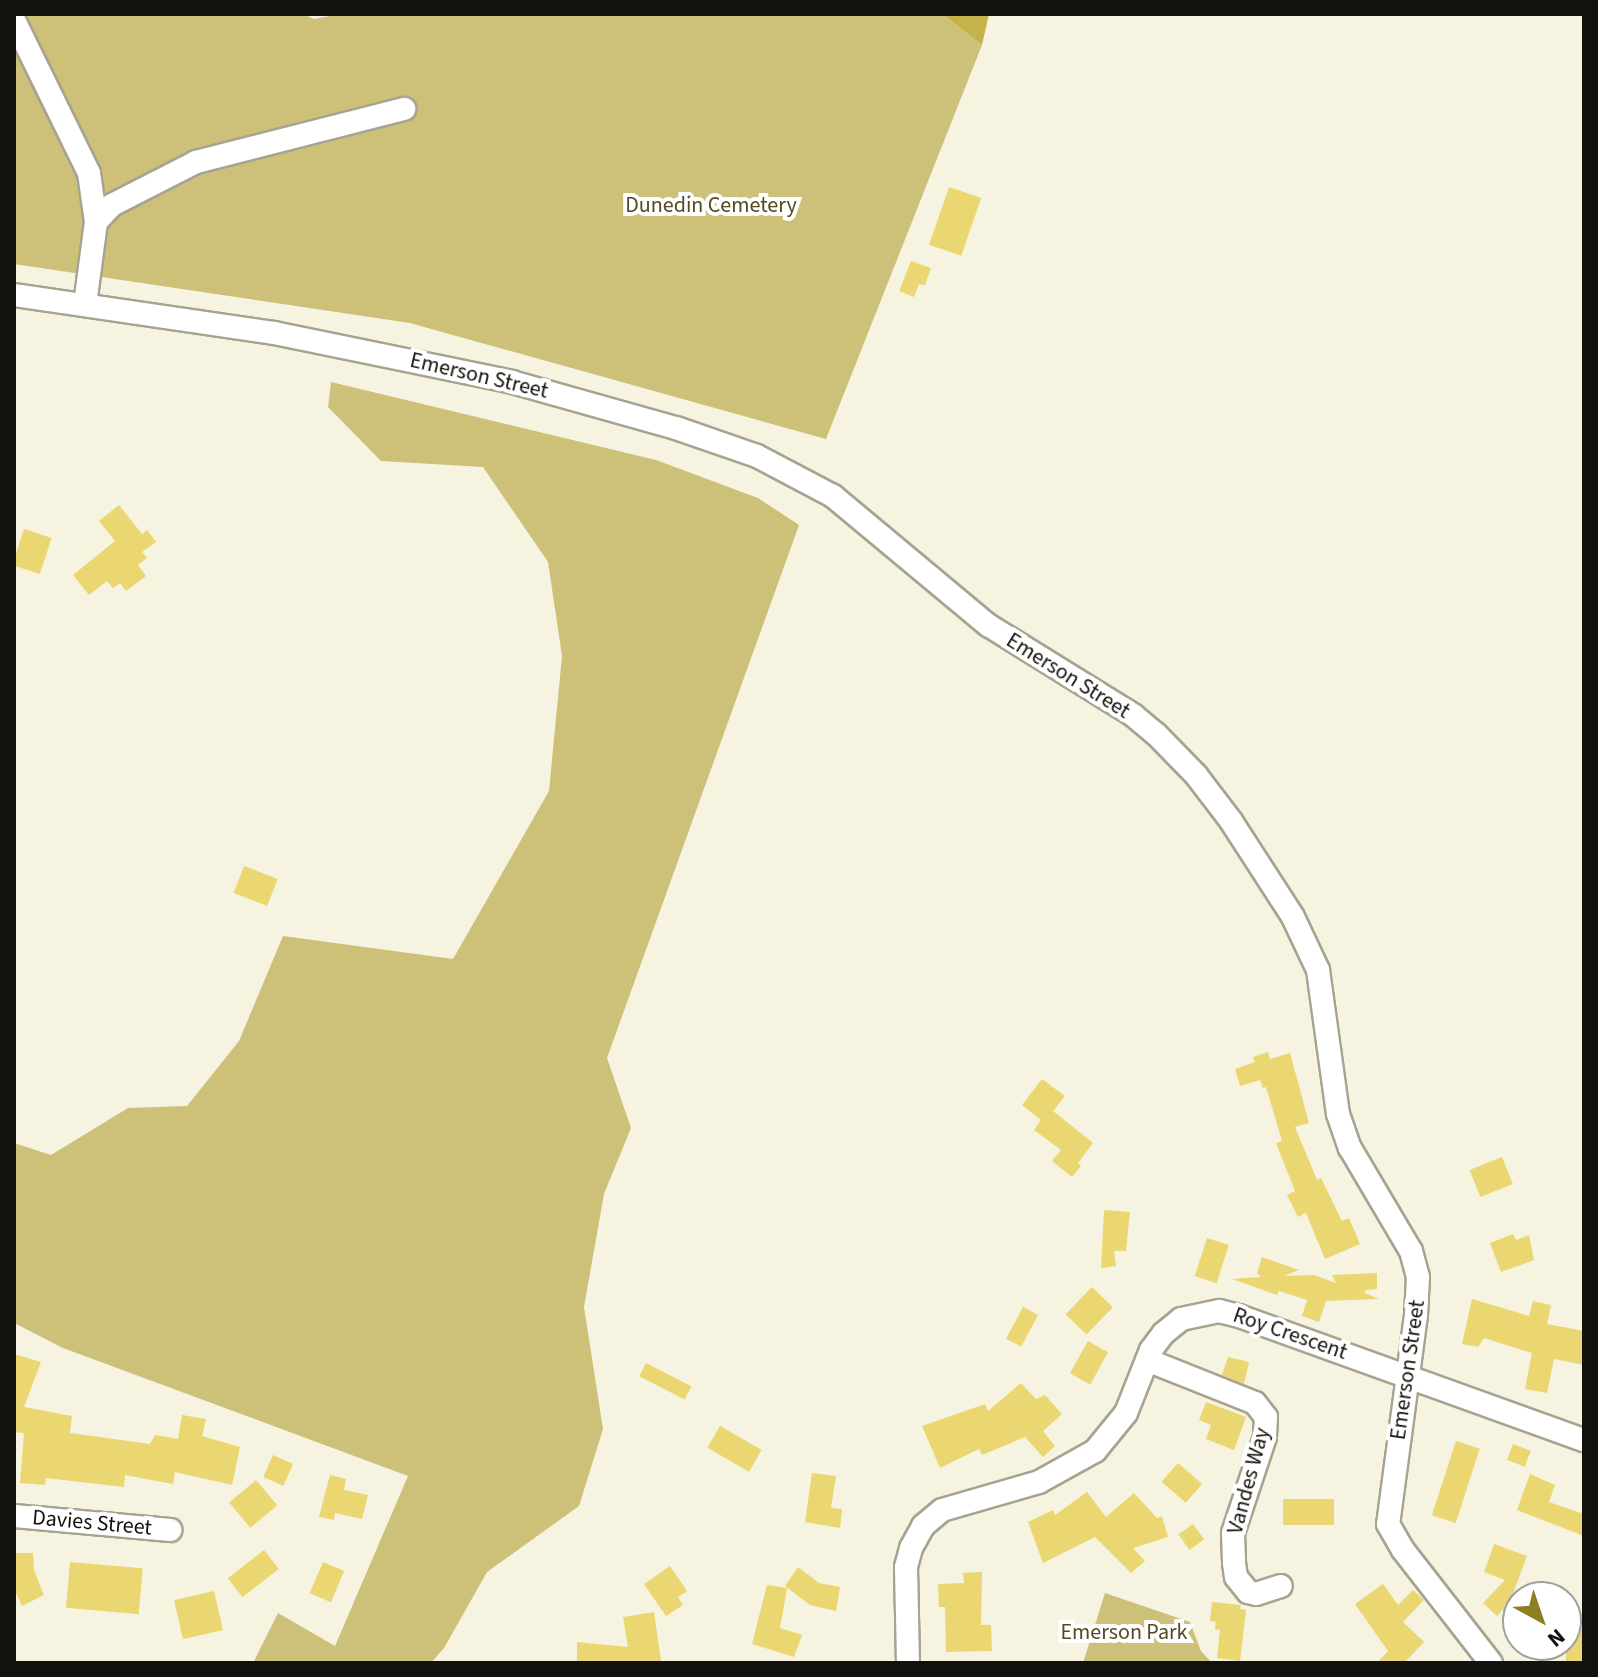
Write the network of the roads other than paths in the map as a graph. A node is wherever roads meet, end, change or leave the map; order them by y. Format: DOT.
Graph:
graph roads {
  1 [pos="14,20"];
  2 [pos="404,109"];
  3 [pos="96,222"];
  4 [pos="14,295"];
  5 [pos="85,304"];
  6 [pos="1147,1360"];
  7 [pos="1407,1376"];
  8 [pos="1584,1440"];
  9 [pos="14,1516"];
  10 [pos="170,1530"];
  11 [pos="1281,1586"];
  12 [pos="908,1663"];
  13 [pos="1491,1663"];
  1 -- 3 [label="street"];
  2 -- 3 [label="street"];
  3 -- 5 [label="street"];
  4 -- 5 [label="street, Emerson Street"];
  5 -- 7 [label="street, Emerson Street"];
  6 -- 7 [label="street, Roy Crescent"];
  6 -- 11 [label="street, Vandes Way"];
  6 -- 12 [label="street, Roy Crescent"];
  7 -- 8 [label="street, Roy Crescent"];
  7 -- 13 [label="street, Emerson Street"];
  9 -- 10 [label="street, Davies Street"];
}
